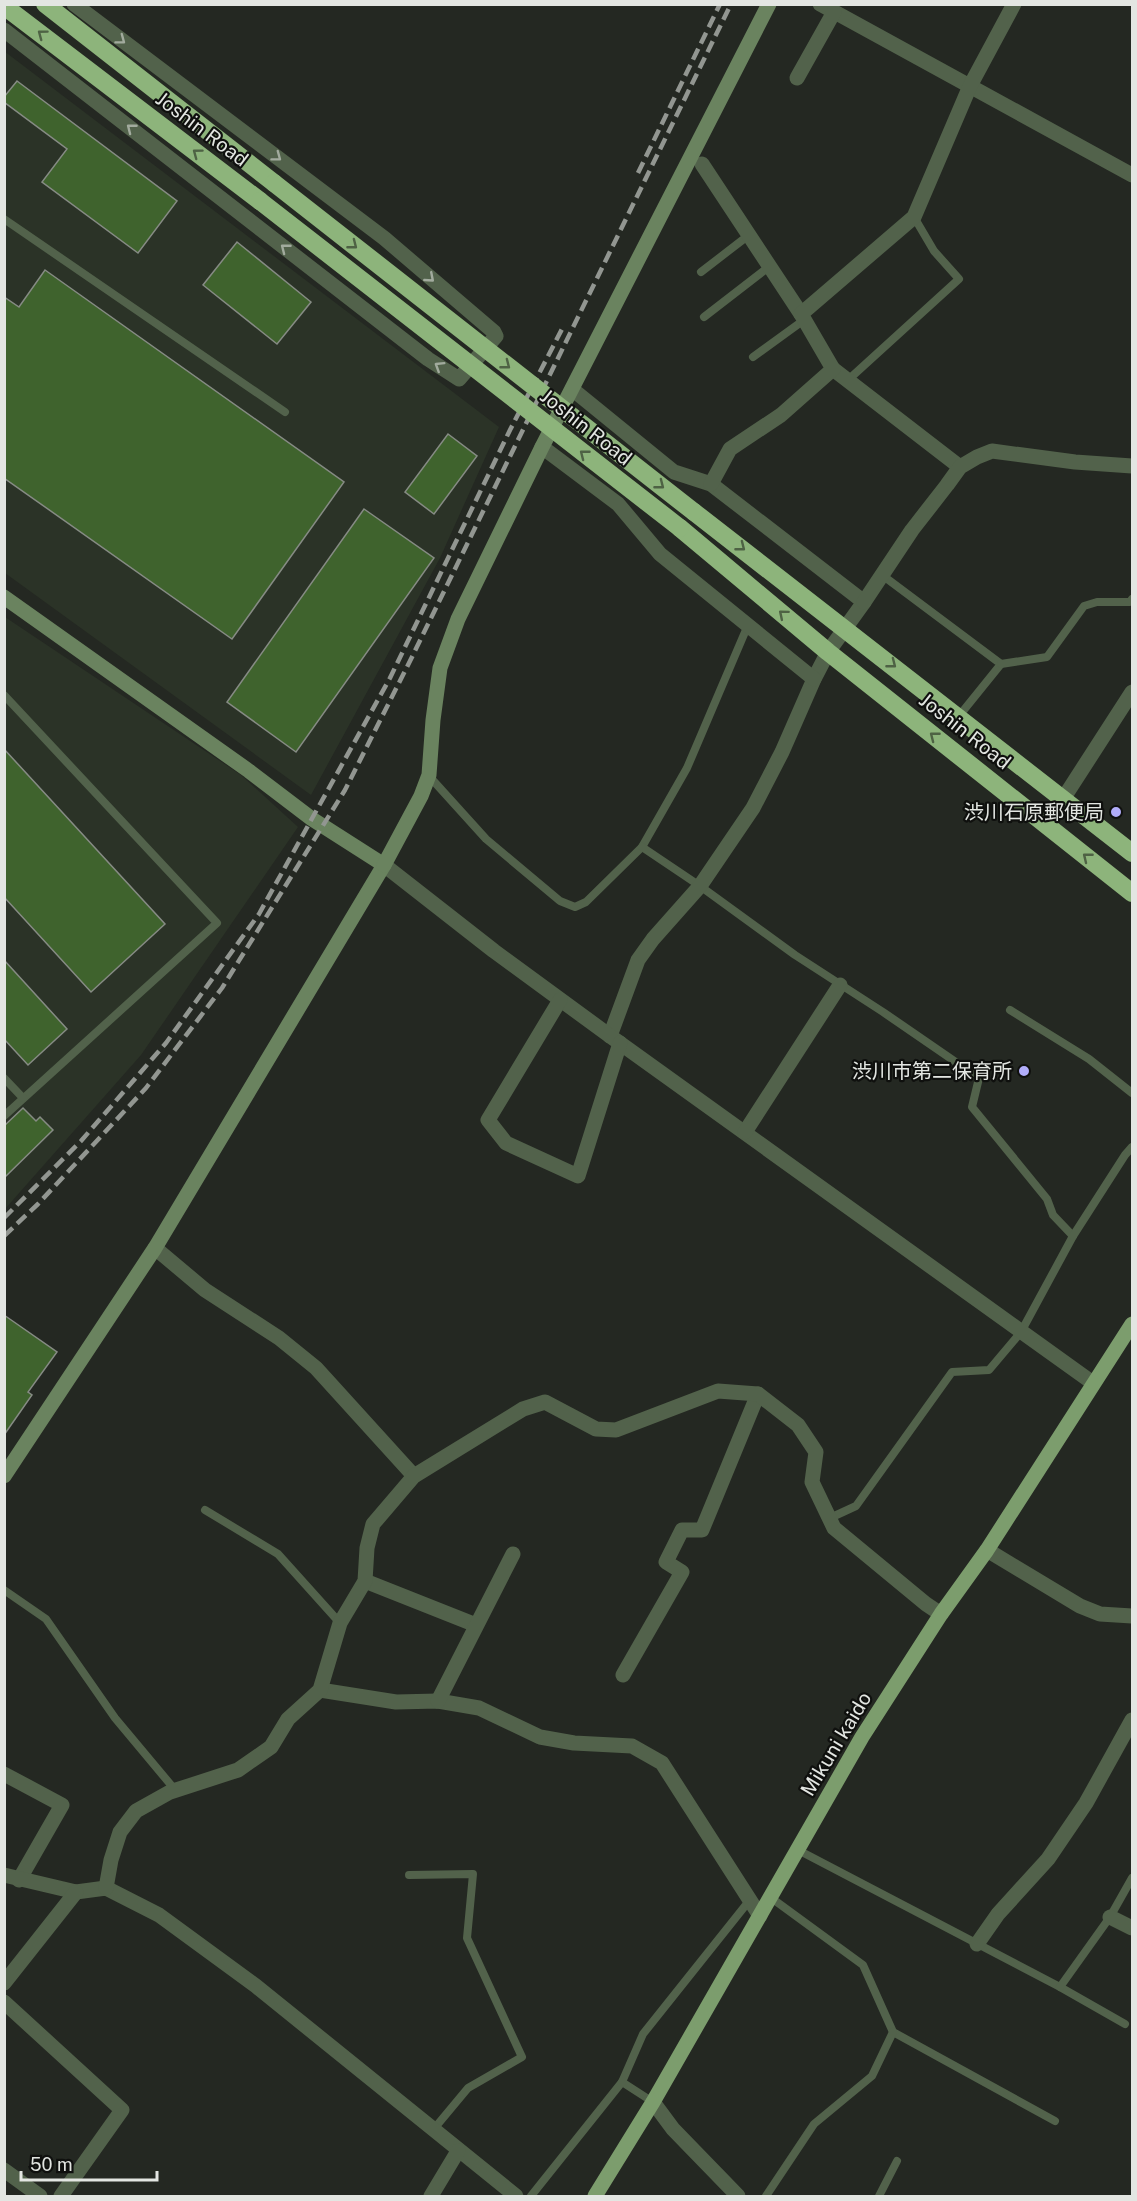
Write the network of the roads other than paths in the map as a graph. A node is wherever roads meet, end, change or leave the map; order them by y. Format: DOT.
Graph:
graph roads {
  1 [pos="45,4"];
  2 [pos="74,4"];
  3 [pos="769,4"];
  4 [pos="1014,4"];
  5 [pos="4,6"];
  6 [pos="827,8"];
  7 [pos="4,30"];
  8 [pos="797,78"];
  9 [pos="970,86"];
  10 [pos="702,164"];
  11 [pos="1132,176"];
  12 [pos="914,217"];
  13 [pos="4,219"];
  14 [pos="749,235"];
  15 [pos="770,266"];
  16 [pos="702,272"];
  17 [pos="704,317"];
  18 [pos="803,317"];
  19 [pos="753,357"];
  20 [pos="833,369"];
  21 [pos="848,380"];
  22 [pos="572,389"];
  23 [pos="285,412"];
  24 [pos="542,447"];
  25 [pos="960,466"];
  26 [pos="1132,466"];
  27 [pos="711,484"];
  28 [pos="882,575"];
  29 [pos="4,597"];
  30 [pos="1132,599"];
  31 [pos="864,602"];
  32 [pos="748,624"];
  33 [pos="845,628"];
  34 [pos="828,652"];
  35 [pos="1001,664"];
  36 [pos="814,679"];
  37 [pos="1132,692"];
  38 [pos="4,695"];
  39 [pos="959,716"];
  40 [pos="429,775"];
  41 [pos="1064,799"];
  42 [pos="642,847"];
  43 [pos="1132,853"];
  44 [pos="384,864"];
  45 [pos="700,886"];
  46 [pos="1132,893"];
  47 [pos="840,984"];
  48 [pos="560,1000"];
  49 [pos="1010,1010"];
  50 [pos="615,1040"];
  51 [pos="4,1078"];
  52 [pos="1132,1092"];
  53 [pos="23,1098"];
  54 [pos="4,1116"];
  55 [pos="745,1132"];
  56 [pos="1132,1147"];
  57 [pos="1073,1236"];
  58 [pos="155,1248"];
  59 [pos="1132,1324"];
  60 [pos="1021,1332"];
  61 [pos="1093,1383"];
  62 [pos="758,1394"];
  63 [pos="4,1476"];
  64 [pos="414,1476"];
  65 [pos="205,1510"];
  66 [pos="830,1518"];
  67 [pos="987,1550"];
  68 [pos="513,1554"];
  69 [pos="365,1581"];
  70 [pos="4,1590"];
  71 [pos="941,1614"];
  72 [pos="1132,1616"];
  73 [pos="340,1623"];
  74 [pos="476,1625"];
  75 [pos="623,1676"];
  76 [pos="320,1690"];
  77 [pos="438,1701"];
  78 [pos="1132,1720"];
  79 [pos="4,1774"];
  80 [pos="176,1791"];
  81 [pos="798,1850"];
  82 [pos="409,1875"];
  83 [pos="12,1877"];
  84 [pos="1132,1878"];
  85 [pos="106,1888"];
  86 [pos="76,1892"];
  87 [pos="771,1898"];
  88 [pos="749,1901"];
  89 [pos="760,1916"];
  90 [pos="1110,1917"];
  91 [pos="1132,1928"];
  92 [pos="977,1944"];
  93 [pos="4,1983"];
  94 [pos="1060,1987"];
  95 [pos="4,2002"];
  96 [pos="1125,2024"];
  97 [pos="893,2032"];
  98 [pos="622,2082"];
  99 [pos="653,2102"];
  100 [pos="1055,2121"];
  101 [pos="433,2130"];
  102 [pos="458,2151"];
  103 [pos="897,2161"];
  104 [pos="4,2170"];
  105 [pos="40,2196"];
  106 [pos="61,2196"];
  107 [pos="431,2196"];
  108 [pos="516,2196"];
  109 [pos="531,2196"];
  110 [pos="595,2196"];
  111 [pos="738,2196"];
  112 [pos="766,2196"];
  113 [pos="879,2196"];
  1 -- 33 [label="highway, Joshin Road, one-way, bridge"];
  2 -- 7 [label="street, one-way"];
  3 -- 22 [label="street"];
  4 -- 9 [label="street"];
  34 -- 5 [label="highway, Joshin Road, one-way, bridge"];
  6 -- 8 [label="street"];
  6 -- 9 [label="street"];
  9 -- 11 [label="street"];
  9 -- 12 [label="street"];
  10 -- 14 [label="street"];
  12 -- 18 [label="street"];
  12 -- 21 [label="lane"];
  13 -- 23 [label="lane"];
  14 -- 15 [label="street"];
  14 -- 16 [label="lane"];
  15 -- 17 [label="lane"];
  15 -- 18 [label="street"];
  18 -- 19 [label="lane"];
  18 -- 20 [label="street"];
  20 -- 21 [label="street"];
  20 -- 27 [label="street"];
  21 -- 25 [label="street"];
  22 -- 24 [label="street"];
  22 -- 27 [label="street"];
  24 -- 32 [label="street"];
  24 -- 40 [label="street"];
  25 -- 26 [label="street"];
  25 -- 28 [label="street"];
  27 -- 31 [label="street"];
  28 -- 31 [label="street"];
  28 -- 35 [label="lane"];
  29 -- 44 [label="street"];
  30 -- 35 [label="lane"];
  31 -- 33 [label="street"];
  32 -- 36 [label="street"];
  32 -- 42 [label="lane"];
  33 -- 34 [label="street"];
  33 -- 39 [label="highway, Joshin Road, one-way"];
  34 -- 36 [label="street"];
  46 -- 34 [label="highway, Joshin Road, one-way"];
  35 -- 39 [label="lane"];
  36 -- 45 [label="street"];
  37 -- 41 [label="street"];
  38 -- 53 [label="lane"];
  39 -- 41 [label="highway, Joshin Road"];
  40 -- 42 [label="lane"];
  40 -- 44 [label="street"];
  41 -- 43 [label="highway, Joshin Road"];
  42 -- 45 [label="lane"];
  44 -- 48 [label="street"];
  44 -- 58 [label="street"];
  45 -- 47 [label="lane"];
  45 -- 50 [label="street"];
  47 -- 55 [label="street"];
  47 -- 57 [label="lane"];
  48 -- 50 [label="street"];
  48 -- 50 [label="street"];
  49 -- 52 [label="lane"];
  50 -- 55 [label="street"];
  51 -- 53 [label="lane"];
  53 -- 54 [label="lane"];
  55 -- 60 [label="street"];
  56 -- 57 [label="lane"];
  57 -- 60 [label="lane"];
  58 -- 63 [label="street"];
  58 -- 64 [label="street"];
  59 -- 61 [label="main road, Mikuni kaido"];
  60 -- 61 [label="street"];
  60 -- 66 [label="lane"];
  61 -- 67 [label="main road, Mikuni kaido"];
  62 -- 64 [label="street"];
  62 -- 66 [label="street"];
  62 -- 75 [label="street"];
  64 -- 69 [label="street"];
  65 -- 73 [label="lane"];
  66 -- 71 [label="street"];
  67 -- 71 [label="main road, Mikuni kaido"];
  67 -- 72 [label="street"];
  68 -- 74 [label="street"];
  69 -- 73 [label="street"];
  69 -- 74 [label="street"];
  70 -- 80 [label="lane"];
  71 -- 81 [label="main road, Mikuni kaido"];
  73 -- 76 [label="street"];
  74 -- 77 [label="street"];
  76 -- 77 [label="street"];
  76 -- 80 [label="street"];
  77 -- 88 [label="street"];
  78 -- 92 [label="street"];
  79 -- 83 [label="street"];
  80 -- 85 [label="street"];
  81 -- 87 [label="main road, Mikuni kaido"];
  81 -- 92 [label="lane"];
  82 -- 101 [label="lane"];
  83 -- 86 [label="street"];
  84 -- 90 [label="lane"];
  85 -- 86 [label="street"];
  85 -- 101 [label="street"];
  86 -- 93 [label="street"];
  87 -- 89 [label="main road, Mikuni kaido"];
  87 -- 97 [label="lane"];
  88 -- 89 [label="street"];
  88 -- 98 [label="lane"];
  89 -- 99 [label="main road, Mikuni kaido"];
  90 -- 91 [label="street"];
  90 -- 94 [label="lane"];
  92 -- 94 [label="lane"];
  94 -- 96 [label="lane"];
  95 -- 106 [label="street"];
  97 -- 100 [label="lane"];
  97 -- 112 [label="lane"];
  98 -- 99 [label="lane"];
  98 -- 109 [label="lane"];
  99 -- 110 [label="main road, Mikuni kaido"];
  99 -- 111 [label="street"];
  101 -- 102 [label="street"];
  102 -- 107 [label="street"];
  102 -- 108 [label="street"];
  103 -- 113 [label="lane"];
  104 -- 105 [label="street"];
}
